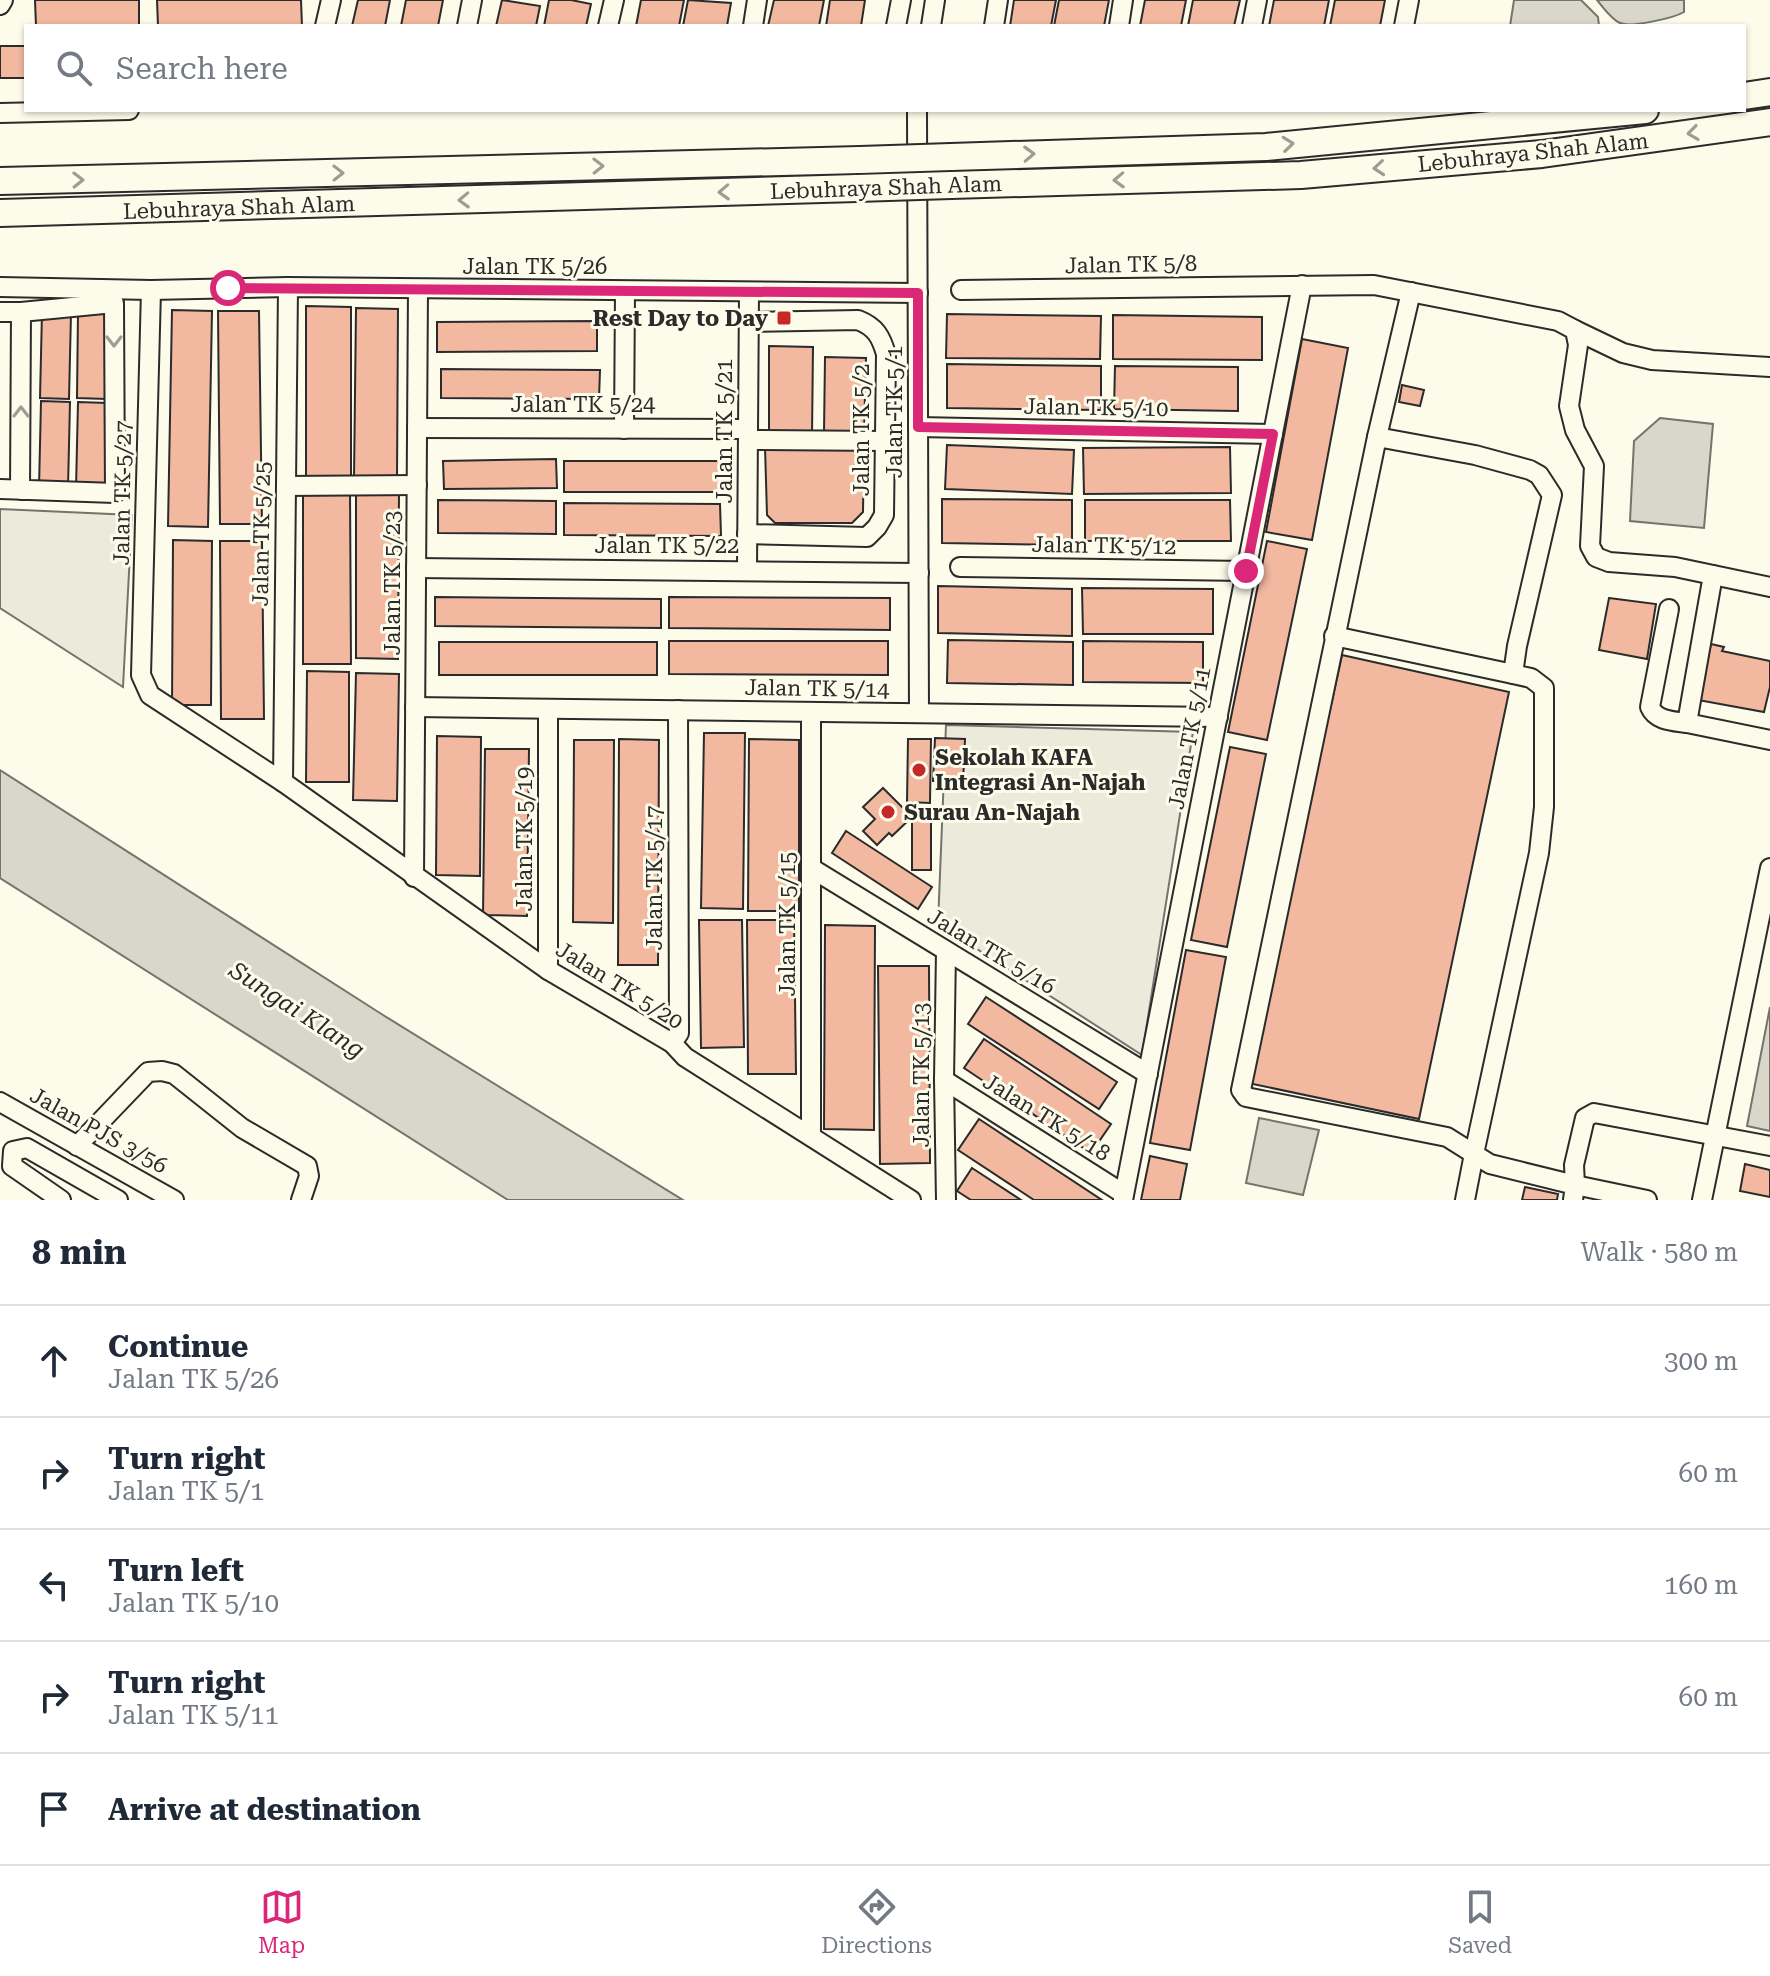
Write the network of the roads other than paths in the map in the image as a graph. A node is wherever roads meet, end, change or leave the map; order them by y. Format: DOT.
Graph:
graph roads {
  1 [pos="331,0"];
  2 [pos="472,0"];
  3 [pos="614,0"];
  4 [pos="757,0"];
  5 [pos="901,0"];
  6 [pos="935,0"];
  7 [pos="998,0"];
  8 [pos="1123,0"];
  9 [pos="1257,0"];
  10 [pos="1409,0"];
  11 [pos="325,24"];
  12 [pos="467,24"];
  13 [pos="608,24"];
  14 [pos="753,24"];
  15 [pos="896,24"];
  16 [pos="931,24"];
  17 [pos="994,24"];
  18 [pos="1119,24"];
  19 [pos="1252,24"];
  20 [pos="1404,24"];
  21 [pos="1770,92"];
  22 [pos="1746,96"];
  23 [pos="43,112"];
  24 [pos="917,112"];
  25 [pos="1625,112"];
  26 [pos="0,113"];
  27 [pos="1770,122"];
  28 [pos="0,181"];
  29 [pos="0,213"];
  30 [pos="1302,285"];
  31 [pos="0,287"];
  32 [pos="288,287"];
  33 [pos="418,289"];
  34 [pos="151,290"];
  35 [pos="961,290"];
  36 [pos="625,291"];
  37 [pos="749,292"];
  38 [pos="1411,292"];
  39 [pos="918,293"];
  40 [pos="74,297"];
  41 [pos="0,312"];
  42 [pos="21,312"];
  43 [pos="748,322"];
  44 [pos="1575,330"];
  45 [pos="1770,367"];
  46 [pos="918,427"];
  47 [pos="417,428"];
  48 [pos="624,429"];
  49 [pos="1273,434"];
  50 [pos="748,435"];
  51 [pos="1377,437"];
  52 [pos="885,441"];
  53 [pos="417,485"];
  54 [pos="286,486"];
  55 [pos="0,489"];
  56 [pos="20,490"];
  57 [pos="747,534"];
  58 [pos="960,567"];
  59 [pos="416,568"];
  60 [pos="747,570"];
  61 [pos="1246,571"];
  62 [pos="919,573"];
  63 [pos="1713,575"];
  64 [pos="1770,587"];
  65 [pos="1669,609"];
  66 [pos="1334,636"];
  67 [pos="1513,674"];
  68 [pos="150,695"];
  69 [pos="415,707"];
  70 [pos="548,709"];
  71 [pos="678,710"];
  72 [pos="811,712"];
  73 [pos="919,713"];
  74 [pos="1218,717"];
  75 [pos="1687,723"];
  76 [pos="1770,740"];
  77 [pos="283,782"];
  78 [pos="811,868"];
  79 [pos="1770,868"];
  80 [pos="414,877"];
  81 [pos="946,951"];
  82 [pos="548,970"];
  83 [pos="672,1043"];
  84 [pos="1148,1074"];
  85 [pos="944,1080"];
  86 [pos="0,1102"];
  87 [pos="1714,1135"];
  88 [pos="811,1136"];
  89 [pos="77,1146"];
  90 [pos="1770,1146"];
  91 [pos="1474,1154"];
  92 [pos="1574,1193"];
  93 [pos="1124,1197"];
  94 [pos="61,1200"];
  95 [pos="118,1200"];
  96 [pos="174,1200"];
  97 [pos="301,1200"];
  98 [pos="911,1200"];
  99 [pos="946,1200"];
  100 [pos="1465,1200"];
  101 [pos="1647,1200"];
  102 [pos="1702,1200"];
  1 -- 11 [label="street"];
  2 -- 12 [label="street"];
  3 -- 13 [label="street"];
  4 -- 14 [label="street"];
  5 -- 15 [label="street"];
  6 -- 16 [label="street"];
  7 -- 17 [label="street"];
  8 -- 18 [label="street"];
  9 -- 19 [label="street"];
  10 -- 20 [label="street"];
  21 -- 22 [label="highway"];
  23 -- 26 [label="street"];
  24 -- 39 [label="street, Jalan TK 5/1"];
  28 -- 25 [label="highway, Lebuhraya Shah Alam, one-way, bridge"];
  27 -- 29 [label="highway, Lebuhraya Shah Alam, one-way, bridge"];
  30 -- 35 [label="street, Jalan TK 5/8"];
  30 -- 38 [label="street, Jalan TK 5/8"];
  30 -- 49 [label="street, Jalan TK 5/11"];
  31 -- 40 [label="street"];
  32 -- 33 [label="street, Jalan TK 5/26"];
  32 -- 34 [label="street, Jalan TK 5/26"];
  32 -- 54 [label="street, Jalan TK 5/25"];
  33 -- 36 [label="street, Jalan TK 5/26"];
  33 -- 47 [label="street, Jalan TK 5/23"];
  34 -- 40 [label="street, Jalan TK 5/26"];
  34 -- 68 [label="street, Jalan TK 5/27"];
  36 -- 37 [label="street, Jalan TK 5/26"];
  36 -- 48 [label="street"];
  37 -- 39 [label="street, Jalan TK 5/26"];
  37 -- 43 [label="street, Jalan TK 5/21"];
  38 -- 44 [label="street, Jalan TK 5/8"];
  38 -- 51 [label="street"];
  39 -- 46 [label="street, Jalan TK 5/1"];
  40 -- 42 [label="street"];
  40 -- 56 [label="street, one-way"];
  41 -- 42 [label="street"];
  56 -- 42 [label="street, one-way"];
  43 -- 50 [label="street, Jalan TK 5/21"];
  43 -- 52 [label="street, Jalan TK 5/2"];
  44 -- 45 [label="street, Jalan TK 5/8"];
  44 -- 63 [label="street"];
  46 -- 49 [label="street, Jalan TK 5/10"];
  46 -- 62 [label="street, Jalan TK 5/1"];
  47 -- 48 [label="street, Jalan TK 5/24"];
  47 -- 53 [label="street, Jalan TK 5/23"];
  48 -- 50 [label="street, Jalan TK 5/24"];
  49 -- 61 [label="street, Jalan TK 5/11"];
  50 -- 52 [label="street, Jalan TK 5/24"];
  50 -- 57 [label="street, Jalan TK 5/21"];
  51 -- 66 [label="street"];
  51 -- 67 [label="street"];
  52 -- 57 [label="street, Jalan TK 5/2"];
  53 -- 54 [label="street"];
  53 -- 59 [label="street, Jalan TK 5/23"];
  54 -- 77 [label="street, Jalan TK 5/25"];
  55 -- 56 [label="street"];
  57 -- 60 [label="street, Jalan TK 5/21"];
  58 -- 61 [label="street, Jalan TK 5/12"];
  59 -- 60 [label="street, Jalan TK 5/22"];
  59 -- 69 [label="street, Jalan TK 5/23"];
  60 -- 62 [label="street, Jalan TK 5/22"];
  61 -- 74 [label="street, Jalan TK 5/11"];
  62 -- 73 [label="street, Jalan TK 5/1"];
  63 -- 64 [label="street"];
  63 -- 75 [label="street"];
  65 -- 75 [label="street"];
  66 -- 67 [label="street"];
  66 -- 91 [label="street"];
  67 -- 91 [label="street"];
  68 -- 77 [label="street, Jalan TK 5/20"];
  69 -- 70 [label="street, Jalan TK 5/14"];
  69 -- 80 [label="street, Jalan TK 5/23"];
  70 -- 71 [label="street, Jalan TK 5/14"];
  70 -- 82 [label="street, Jalan TK 5/19"];
  71 -- 72 [label="street, Jalan TK 5/14"];
  71 -- 83 [label="street, Jalan TK 5/17"];
  72 -- 73 [label="street, Jalan TK 5/14"];
  72 -- 78 [label="street, Jalan TK 5/15"];
  73 -- 74 [label="street, Jalan TK 5/14"];
  74 -- 84 [label="street, Jalan TK 5/11"];
  75 -- 76 [label="street"];
  77 -- 80 [label="street, Jalan TK 5/20"];
  78 -- 81 [label="street, Jalan TK 5/16"];
  78 -- 88 [label="street, Jalan TK 5/15"];
  79 -- 87 [label="street"];
  80 -- 82 [label="street, Jalan TK 5/20"];
  81 -- 84 [label="street, Jalan TK 5/16"];
  81 -- 85 [label="street, Jalan TK 5/13"];
  82 -- 83 [label="street, Jalan TK 5/20"];
  83 -- 88 [label="street, Jalan TK 5/20"];
  84 -- 93 [label="street, Jalan TK 5/11"];
  85 -- 93 [label="street, Jalan TK 5/18"];
  85 -- 99 [label="street, Jalan TK 5/13"];
  86 -- 89 [label="street, Jalan PJS 3/56"];
  87 -- 90 [label="street"];
  87 -- 92 [label="street"];
  87 -- 102 [label="street"];
  88 -- 98 [label="street, Jalan TK 5/20"];
  89 -- 96 [label="street, Jalan PJS 3/56"];
  89 -- 97 [label="street"];
  91 -- 92 [label="street"];
  91 -- 100 [label="street"];
  92 -- 101 [label="street"];
  94 -- 95 [label="street"];
}
